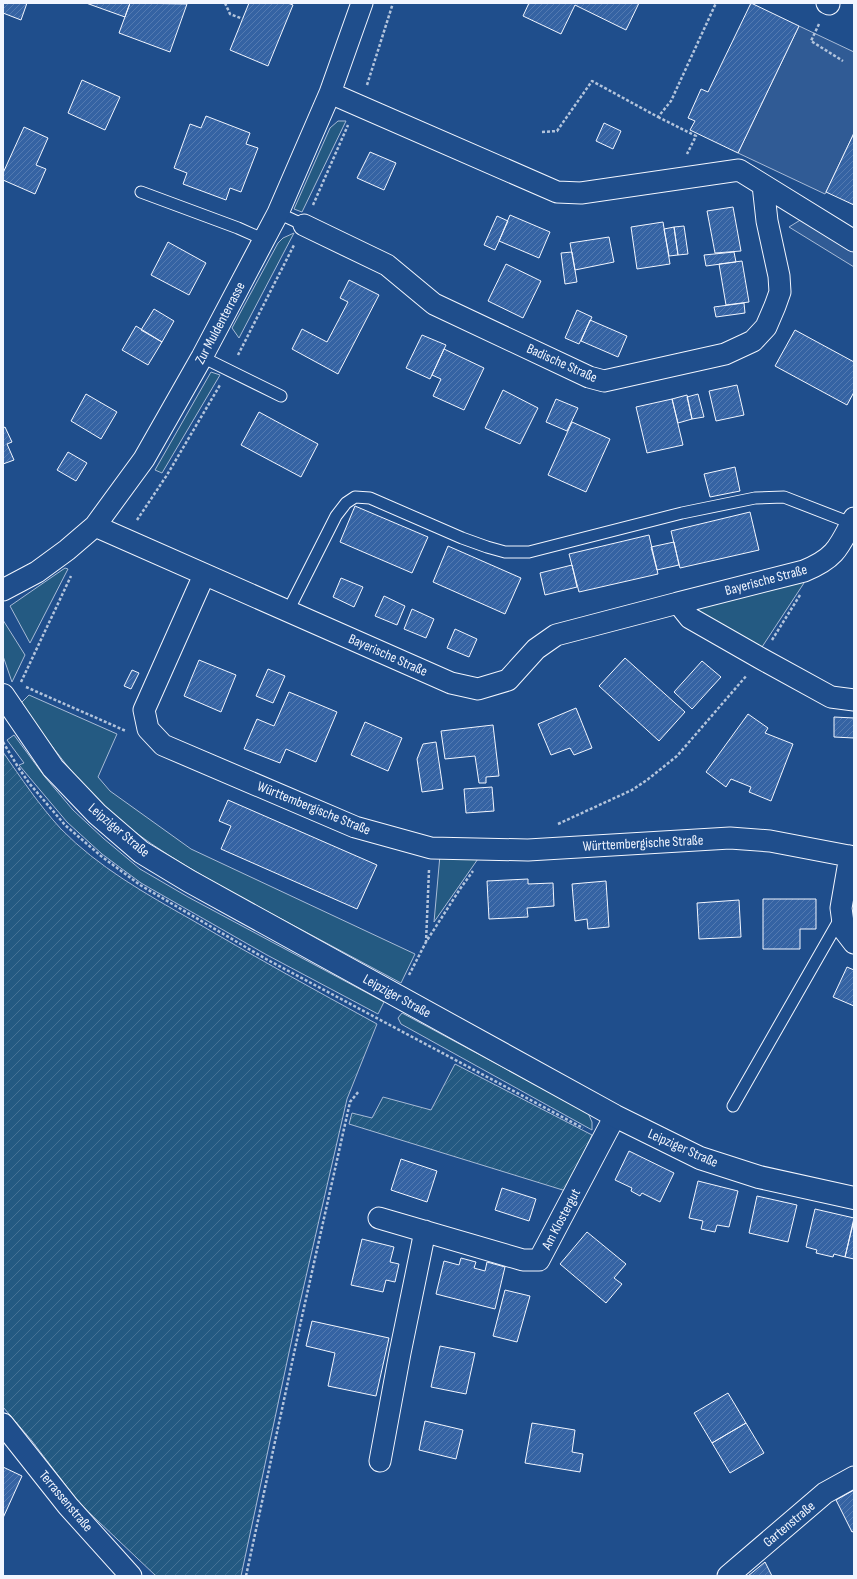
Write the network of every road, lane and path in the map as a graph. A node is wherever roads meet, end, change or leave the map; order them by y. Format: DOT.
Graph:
graph roads {
  1 [pos="225,3"];
  2 [pos="362,3"];
  3 [pos="393,3"];
  4 [pos="716,3"];
  5 [pos="243,19"];
  6 [pos="818,26"];
  7 [pos="843,61"];
  8 [pos="330,93"];
  9 [pos="367,109"];
  10 [pos="658,117"];
  11 [pos="542,132"];
  12 [pos="696,136"];
  13 [pos="762,185"];
  14 [pos="141,192"];
  15 [pos="278,213"];
  16 [pos="304,225"];
  17 [pos="265,240"];
  18 [pos="854,241"];
  19 [pos="202,357"];
  20 [pos="281,396"];
  21 [pos="853,521"];
  22 [pos="95,526"];
  23 [pos="820,564"];
  24 [pos="73,572"];
  25 [pos="204,575"];
  26 [pos="3,590"];
  27 [pos="678,603"];
  28 [pos="288,611"];
  29 [pos="760,658"];
  30 [pos="854,700"];
  31 [pos="7,709"];
  32 [pos="155,736"];
  33 [pos="553,826"];
  34 [pos="431,848"];
  35 [pos="489,850"];
  36 [pos="852,856"];
  37 [pos="842,915"];
  38 [pos="426,942"];
  39 [pos="854,943"];
  40 [pos="406,981"];
  41 [pos="359,1091"];
  42 [pos="733,1106"];
  43 [pos="615,1116"];
  44 [pos="854,1198"];
  45 [pos="379,1218"];
  46 [pos="425,1231"];
  47 [pos="3,1424"];
  48 [pos="380,1461"];
  49 [pos="854,1477"];
  50 [pos="131,1576"];
  51 [pos="246,1576"];
  52 [pos="728,1576"];
  1 -- 5 [label="path"];
  2 -- 8 [label="street, Zur Muldenterrasse"];
  3 -- 9 [label="path"];
  4 -- 10 [label="path"];
  6 -- 7 [label="path"];
  8 -- 9 [label="street"];
  8 -- 15 [label="street, Zur Muldenterrasse"];
  9 -- 13 [label="street"];
  9 -- 16 [label="path"];
  10 -- 11 [label="path"];
  10 -- 12 [label="path"];
  13 -- 16 [label="street, Badische Straße"];
  13 -- 18 [label="street"];
  14 -- 17 [label="lane"];
  15 -- 16 [label="lane"];
  15 -- 17 [label="street, Zur Muldenterrasse"];
  17 -- 19 [label="street, Zur Muldenterrasse"];
  19 -- 20 [label="lane"];
  19 -- 22 [label="street, Zur Muldenterrasse"];
  21 -- 23 [label="street, Bayerische Straße"];
  21 -- 28 [label="lane"];
  22 -- 25 [label="street, Bayerische Straße"];
  22 -- 26 [label="street, Zur Muldenterrasse"];
  23 -- 27 [label="street, Bayerische Straße"];
  23 -- 29 [label="path"];
  24 -- 32 [label="path"];
  25 -- 28 [label="street, Bayerische Straße"];
  25 -- 32 [label="street, Württembergische Straße"];
  27 -- 28 [label="street, Bayerische Straße"];
  27 -- 29 [label="street"];
  29 -- 30 [label="street"];
  29 -- 33 [label="path"];
  31 -- 43 [label="main road, Leipziger Straße"];
  32 -- 34 [label="street, Württembergische Straße"];
  34 -- 35 [label="street, Württembergische Straße"];
  34 -- 38 [label="path"];
  35 -- 36 [label="street, Württembergische Straße"];
  35 -- 38 [label="path"];
  36 -- 37 [label="street, Württembergische Straße"];
  37 -- 39 [label="street, Württembergische Straße"];
  37 -- 42 [label="lane"];
  38 -- 40 [label="path"];
  41 -- 51 [label="path"];
  43 -- 44 [label="main road, Leipziger Straße"];
  43 -- 46 [label="street, Am Klostergut"];
  45 -- 46 [label="street, Am Klostergut"];
  46 -- 48 [label="street"];
  47 -- 50 [label="street, Terrassenstraße"];
  49 -- 52 [label="street, Gartenstraße"];
}
